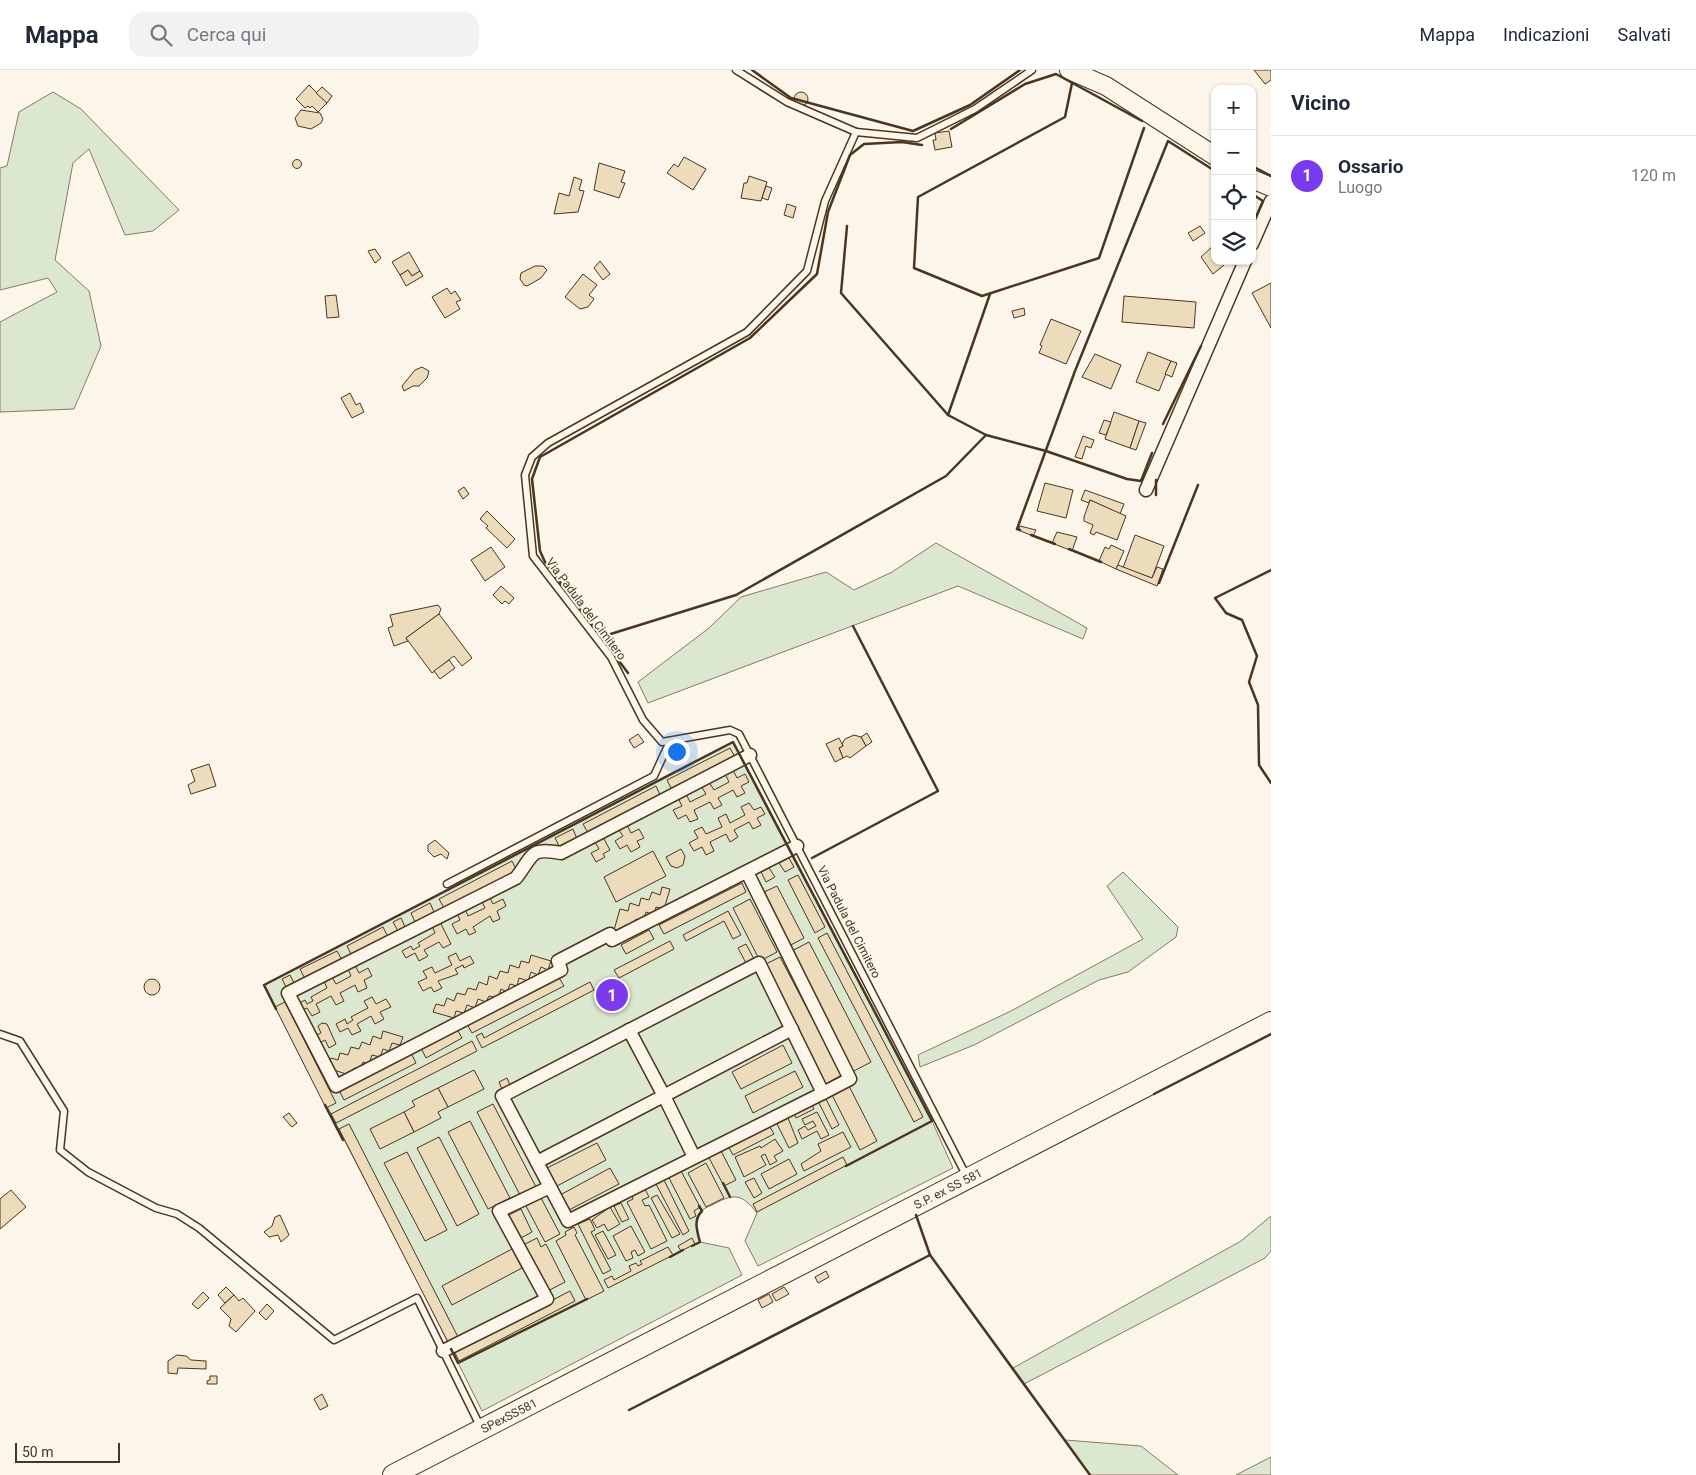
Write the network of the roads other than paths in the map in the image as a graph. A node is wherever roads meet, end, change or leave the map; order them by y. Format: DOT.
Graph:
graph roads {
  1 [pos="736,70"];
  2 [pos="1032,70"];
  3 [pos="1069,70"];
  4 [pos="856,132"];
  5 [pos="1211,153"];
  6 [pos="1256,181"];
  7 [pos="1271,187"];
  8 [pos="1271,201"];
  9 [pos="1256,235"];
  10 [pos="1243,265"];
  11 [pos="1146,490"];
  12 [pos="670,741"];
  13 [pos="750,755"];
  14 [pos="535,846"];
  15 [pos="797,846"];
  16 [pos="747,872"];
  17 [pos="448,884"];
  18 [pos="1271,1022"];
  19 [pos="792,1029"];
  20 [pos="629,1030"];
  21 [pos="0,1034"];
  22 [pos="823,1093"];
  23 [pos="665,1098"];
  24 [pos="694,1157"];
  25 [pos="537,1162"];
  26 [pos="968,1179"];
  27 [pos="550,1187"];
  28 [pos="443,1351"];
  29 [pos="625,1356"];
  30 [pos="482,1430"];
  31 [pos="393,1475"];
  1 -- 4 [label="lane"];
  2 -- 4 [label="lane"];
  3 -- 5 [label="street"];
  4 -- 12 [label="lane, Via Padula del Cimitero"];
  6 -- 7 [label="street"];
  8 -- 9 [label="street"];
  10 -- 11 [label="street"];
  12 -- 13 [label="lane, Via Padula del Cimitero"];
  12 -- 14 [label="lane"];
  13 -- 14 [label="street"];
  13 -- 15 [label="lane, Via Padula del Cimitero"];
  14 -- 16 [label="street"];
  14 -- 17 [label="lane"];
  15 -- 16 [label="street"];
  15 -- 26 [label="lane, Via Padula del Cimitero"];
  16 -- 22 [label="street"];
  18 -- 26 [label="main road, S.P. ex SS 581"];
  19 -- 20 [label="street"];
  19 -- 22 [label="street"];
  19 -- 23 [label="street"];
  20 -- 23 [label="street"];
  20 -- 25 [label="street"];
  21 -- 28 [label="lane"];
  22 -- 24 [label="street"];
  23 -- 24 [label="street"];
  23 -- 25 [label="street"];
  24 -- 27 [label="street"];
  25 -- 27 [label="street"];
  26 -- 29 [label="main road, S.P. ex SS 581"];
  27 -- 28 [label="street"];
  28 -- 30 [label="lane"];
  29 -- 30 [label="main road, SPexSS581"];
  30 -- 31 [label="main road, SPexSS581"];
}
